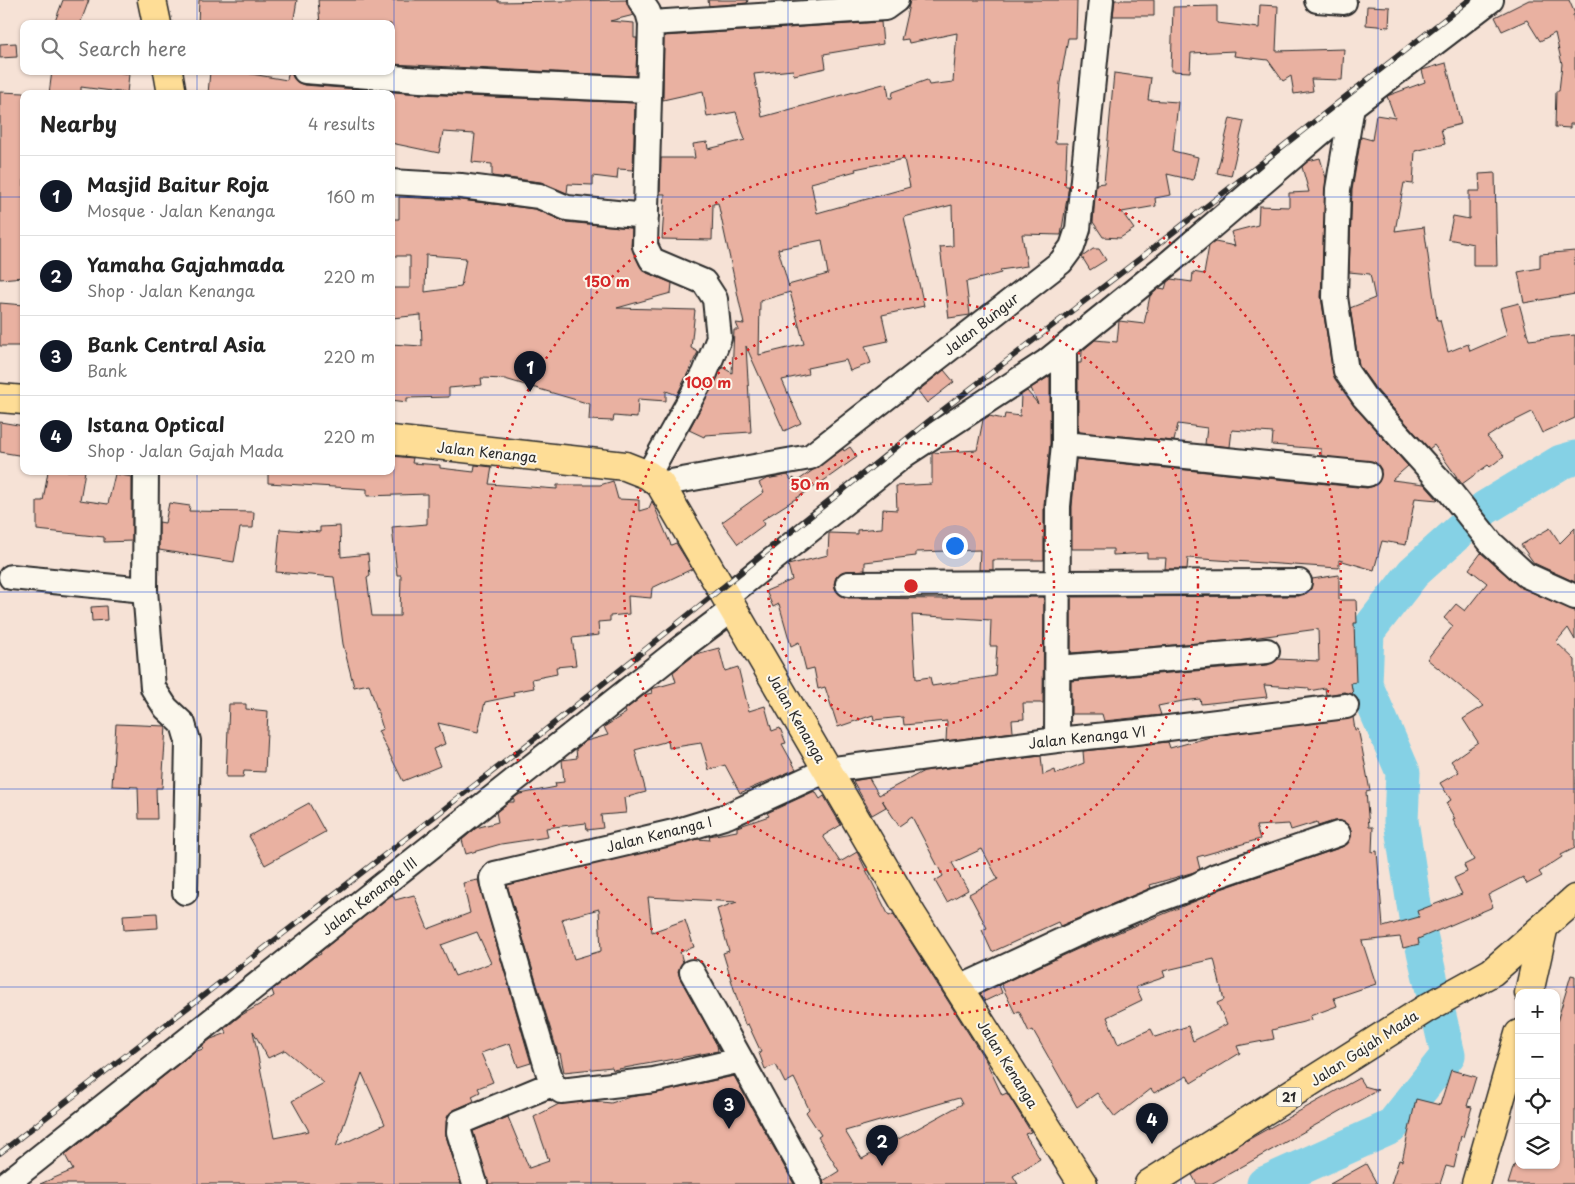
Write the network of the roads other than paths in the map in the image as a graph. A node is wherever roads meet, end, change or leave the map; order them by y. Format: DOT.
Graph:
graph roads {
  1 [pos="152,0"];
  2 [pos="896,0"];
  3 [pos="1100,0"];
  4 [pos="1318,0"];
  5 [pos="1491,0"];
  6 [pos="1344,2"];
  7 [pos="646,12"];
  8 [pos="156,20"];
  9 [pos="169,75"];
  10 [pos="356,75"];
  11 [pos="171,90"];
  12 [pos="648,90"];
  13 [pos="1352,106"];
  14 [pos="395,182"];
  15 [pos="646,216"];
  16 [pos="1064,348"];
  17 [pos="0,398"];
  18 [pos="20,400"];
  19 [pos="395,440"];
  20 [pos="1064,444"];
  21 [pos="1368,474"];
  22 [pos="146,475"];
  23 [pos="654,480"];
  24 [pos="11,577"];
  25 [pos="1299,582"];
  26 [pos="848,584"];
  27 [pos="1059,584"];
  28 [pos="145,590"];
  29 [pos="1575,596"];
  30 [pos="729,603"];
  31 [pos="1267,651"];
  32 [pos="1058,668"];
  33 [pos="1346,706"];
  34 [pos="1057,740"];
  35 [pos="828,770"];
  36 [pos="1338,834"];
  37 [pos="185,892"];
  38 [pos="1575,899"];
  39 [pos="1543,930"];
  40 [pos="692,972"];
  41 [pos="960,988"];
  42 [pos="1530,989"];
  43 [pos="1515,1048"];
  44 [pos="741,1060"];
  45 [pos="552,1084"];
  46 [pos="6,1184"];
  47 [pos="475,1184"];
  48 [pos="810,1184"];
  49 [pos="1083,1184"];
  50 [pos="1149,1184"];
  51 [pos="1476,1184"];
  1 -- 8 [label="main road"];
  2 -- 7 [label="street"];
  3 -- 23 [label="street, Jalan Bungur"];
  4 -- 6 [label="street"];
  5 -- 13 [label="street, Jalan Kenanga III"];
  7 -- 12 [label="street"];
  9 -- 11 [label="main road"];
  10 -- 12 [label="street"];
  12 -- 15 [label="street"];
  13 -- 16 [label="street, Jalan Kenanga III"];
  13 -- 29 [label="street"];
  14 -- 15 [label="street"];
  15 -- 23 [label="street"];
  16 -- 20 [label="street"];
  16 -- 30 [label="street, Jalan Kenanga III"];
  17 -- 18 [label="main road"];
  19 -- 23 [label="main road, Jalan Kenanga"];
  20 -- 21 [label="street"];
  20 -- 27 [label="street"];
  22 -- 28 [label="street"];
  23 -- 30 [label="main road, Jalan Kenanga"];
  24 -- 28 [label="street"];
  25 -- 27 [label="street"];
  26 -- 27 [label="street"];
  27 -- 32 [label="street"];
  28 -- 37 [label="street"];
  30 -- 35 [label="main road, Jalan Kenanga"];
  30 -- 46 [label="street, Jalan Kenanga III"];
  31 -- 32 [label="street"];
  32 -- 34 [label="street"];
  33 -- 34 [label="street, Jalan Kenanga VI"];
  34 -- 35 [label="street, Jalan Kenanga VI"];
  35 -- 41 [label="main road, Jalan Kenanga"];
  35 -- 45 [label="street, Jalan Kenanga I"];
  36 -- 41 [label="street"];
  38 -- 39 [label="main road, 21"];
  39 -- 42 [label="main road"];
  39 -- 50 [label="main road, Jalan Gajah Mada / 21"];
  40 -- 44 [label="street"];
  41 -- 49 [label="main road, Jalan Kenanga"];
  43 -- 51 [label="main road"];
  44 -- 45 [label="street"];
  44 -- 48 [label="street"];
  45 -- 47 [label="street"];
}
